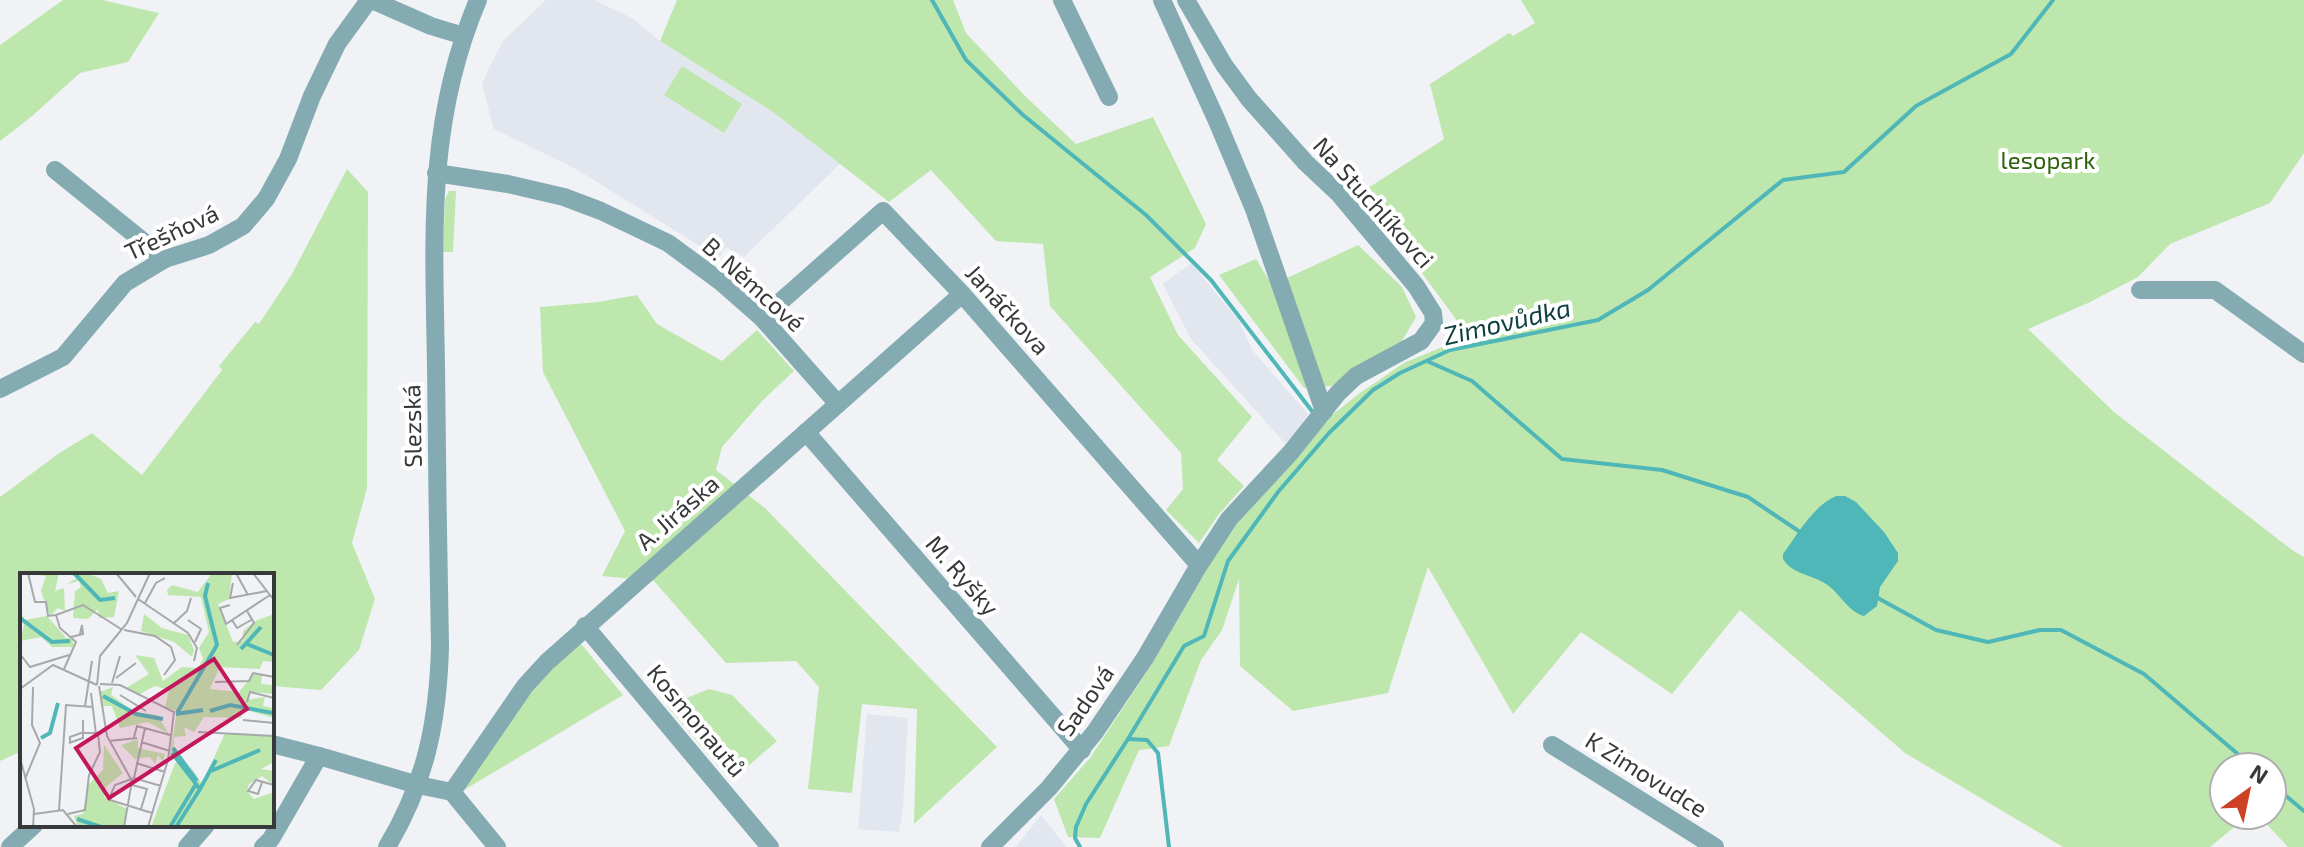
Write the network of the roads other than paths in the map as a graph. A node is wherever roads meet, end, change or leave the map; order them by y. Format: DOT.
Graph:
graph roads {
  1 [pos="370,0"];
  2 [pos="478,0"];
  3 [pos="1062,0"];
  4 [pos="1162,0"];
  5 [pos="1186,0"];
  6 [pos="464,36"];
  7 [pos="1109,97"];
  8 [pos="55,170"];
  9 [pos="436,173"];
  10 [pos="165,259"];
  11 [pos="2140,290"];
  12 [pos="962,294"];
  13 [pos="762,318"];
  14 [pos="2304,354"];
  15 [pos="0,389"];
  16 [pos="838,404"];
  17 [pos="1324,411"];
  18 [pos="806,432"];
  19 [pos="1199,565"];
  20 [pos="585,626"];
  21 [pos="274,745"];
  22 [pos="1552,745"];
  23 [pos="1082,750"];
  24 [pos="319,756"];
  25 [pos="418,785"];
  26 [pos="452,792"];
  27 [pos="32,827"];
  28 [pos="204,827"];
  29 [pos="10,847"];
  30 [pos="187,847"];
  31 [pos="263,847"];
  32 [pos="387,847"];
  33 [pos="497,847"];
  34 [pos="770,847"];
  35 [pos="990,847"];
  36 [pos="1715,847"];
  1 -- 6 [label="street"];
  1 -- 10 [label="street, Třešňová"];
  2 -- 6 [label="street, Slezská"];
  3 -- 7 [label="street"];
  4 -- 17 [label="street"];
  5 -- 17 [label="street, Na Stuchlíkovci"];
  6 -- 9 [label="street, Slezská"];
  8 -- 10 [label="street"];
  9 -- 13 [label="street, B. Němcové"];
  9 -- 25 [label="street, Slezská"];
  10 -- 15 [label="street, Třešňová"];
  11 -- 14 [label="street"];
  12 -- 13 [label="street, Janáčkova"];
  12 -- 16 [label="street, A. Jiráska"];
  12 -- 19 [label="street, Janáčkova"];
  13 -- 16 [label="street, B. Němcové"];
  16 -- 18 [label="street, A. Jiráska"];
  17 -- 19 [label="street, Na Stuchlíkovci"];
  18 -- 20 [label="street, A. Jiráska"];
  18 -- 23 [label="street, M. Ryšky"];
  19 -- 23 [label="street, Sadová"];
  20 -- 26 [label="street, A. Jiráska"];
  20 -- 34 [label="street, Kosmonautů"];
  21 -- 24 [label="street"];
  22 -- 36 [label="street, K Zimovudce"];
  23 -- 35 [label="street, Sadová"];
  24 -- 25 [label="street"];
  24 -- 31 [label="street"];
  25 -- 26 [label="street"];
  25 -- 32 [label="street, Slezská"];
  26 -- 33 [label="street"];
  27 -- 29 [label="street"];
  28 -- 30 [label="street"];
}
